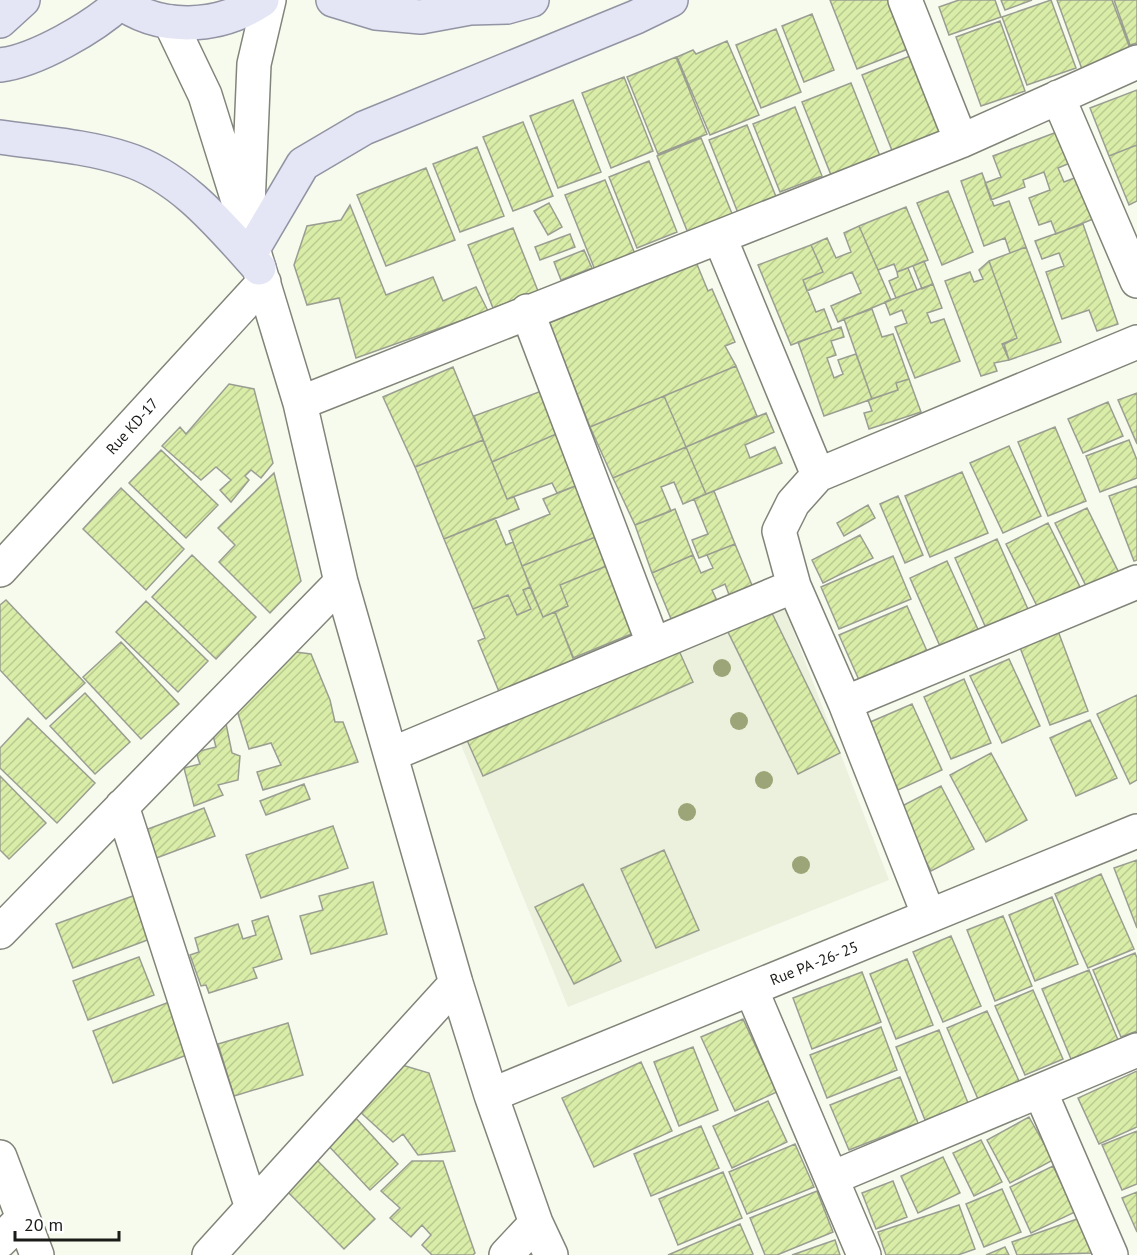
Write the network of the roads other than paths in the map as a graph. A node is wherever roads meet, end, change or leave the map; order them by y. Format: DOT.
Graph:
graph roads {
  1 [pos="23,0"];
  2 [pos="262,0"];
  3 [pos="269,0"];
  4 [pos="333,0"];
  5 [pos="532,0"];
  6 [pos="671,0"];
  7 [pos="905,0"];
  8 [pos="119,1"];
  9 [pos="461,4"];
  10 [pos="0,21"];
  11 [pos="170,22"];
  12 [pos="1137,62"];
  13 [pos="0,64"];
  14 [pos="1058,97"];
  15 [pos="0,137"];
  16 [pos="961,141"];
  17 [pos="720,238"];
  18 [pos="256,257"];
  19 [pos="1137,281"];
  20 [pos="527,311"];
  21 [pos="1137,342"];
  22 [pos="300,403"];
  23 [pos="818,475"];
  24 [pos="1,567"];
  25 [pos="341,582"];
  26 [pos="1137,582"];
  27 [pos="794,586"];
  28 [pos="653,643"];
  29 [pos="845,703"];
  30 [pos="392,754"];
  31 [pos="122,806"];
  32 [pos="1137,831"];
  33 [pos="929,916"];
  34 [pos="0,932"];
  35 [pos="456,983"];
  36 [pos="751,989"];
  37 [pos="1137,1050"];
  38 [pos="1040,1091"];
  39 [pos="491,1095"];
  40 [pos="0,1157"];
  41 [pos="832,1178"];
  42 [pos="252,1208"];
  43 [pos="23,1218"];
  44 [pos="536,1223"];
  45 [pos="0,1241"];
  46 [pos="37,1255"];
  47 [pos="209,1255"];
  48 [pos="506,1255"];
  49 [pos="551,1255"];
  50 [pos="864,1255"];
  51 [pos="1112,1255"];
  1 -- 10 [label="main road"];
  2 -- 11 [label="main road"];
  3 -- 18 [label="street"];
  4 -- 9 [label="main road"];
  5 -- 9 [label="main road"];
  6 -- 18 [label="main road"];
  7 -- 16 [label="street"];
  8 -- 11 [label="main road"];
  8 -- 13 [label="main road"];
  11 -- 18 [label="street"];
  12 -- 14 [label="street"];
  14 -- 16 [label="street"];
  14 -- 19 [label="street"];
  15 -- 18 [label="main road"];
  16 -- 17 [label="street"];
  17 -- 20 [label="street"];
  17 -- 23 [label="street"];
  18 -- 22 [label="street"];
  18 -- 24 [label="street, Rue KD-17"];
  20 -- 22 [label="street"];
  20 -- 28 [label="street"];
  21 -- 23 [label="street"];
  22 -- 25 [label="street"];
  23 -- 27 [label="street"];
  25 -- 30 [label="street"];
  25 -- 31 [label="street"];
  26 -- 29 [label="street"];
  27 -- 28 [label="street"];
  27 -- 29 [label="street"];
  28 -- 30 [label="street"];
  29 -- 33 [label="street"];
  30 -- 35 [label="street"];
  31 -- 34 [label="street"];
  31 -- 42 [label="street"];
  32 -- 33 [label="street, Rue PA -26- 25"];
  33 -- 36 [label="street, Rue PA -26- 25"];
  35 -- 39 [label="street"];
  35 -- 42 [label="street"];
  36 -- 39 [label="street, Rue PA -26- 25"];
  36 -- 41 [label="street"];
  37 -- 38 [label="street"];
  38 -- 41 [label="street"];
  38 -- 51 [label="street"];
  39 -- 44 [label="street"];
  40 -- 43 [label="street"];
  41 -- 50 [label="street"];
  42 -- 47 [label="street"];
  43 -- 45 [label="street"];
  43 -- 46 [label="street"];
  44 -- 48 [label="street"];
  44 -- 49 [label="street"];
}
